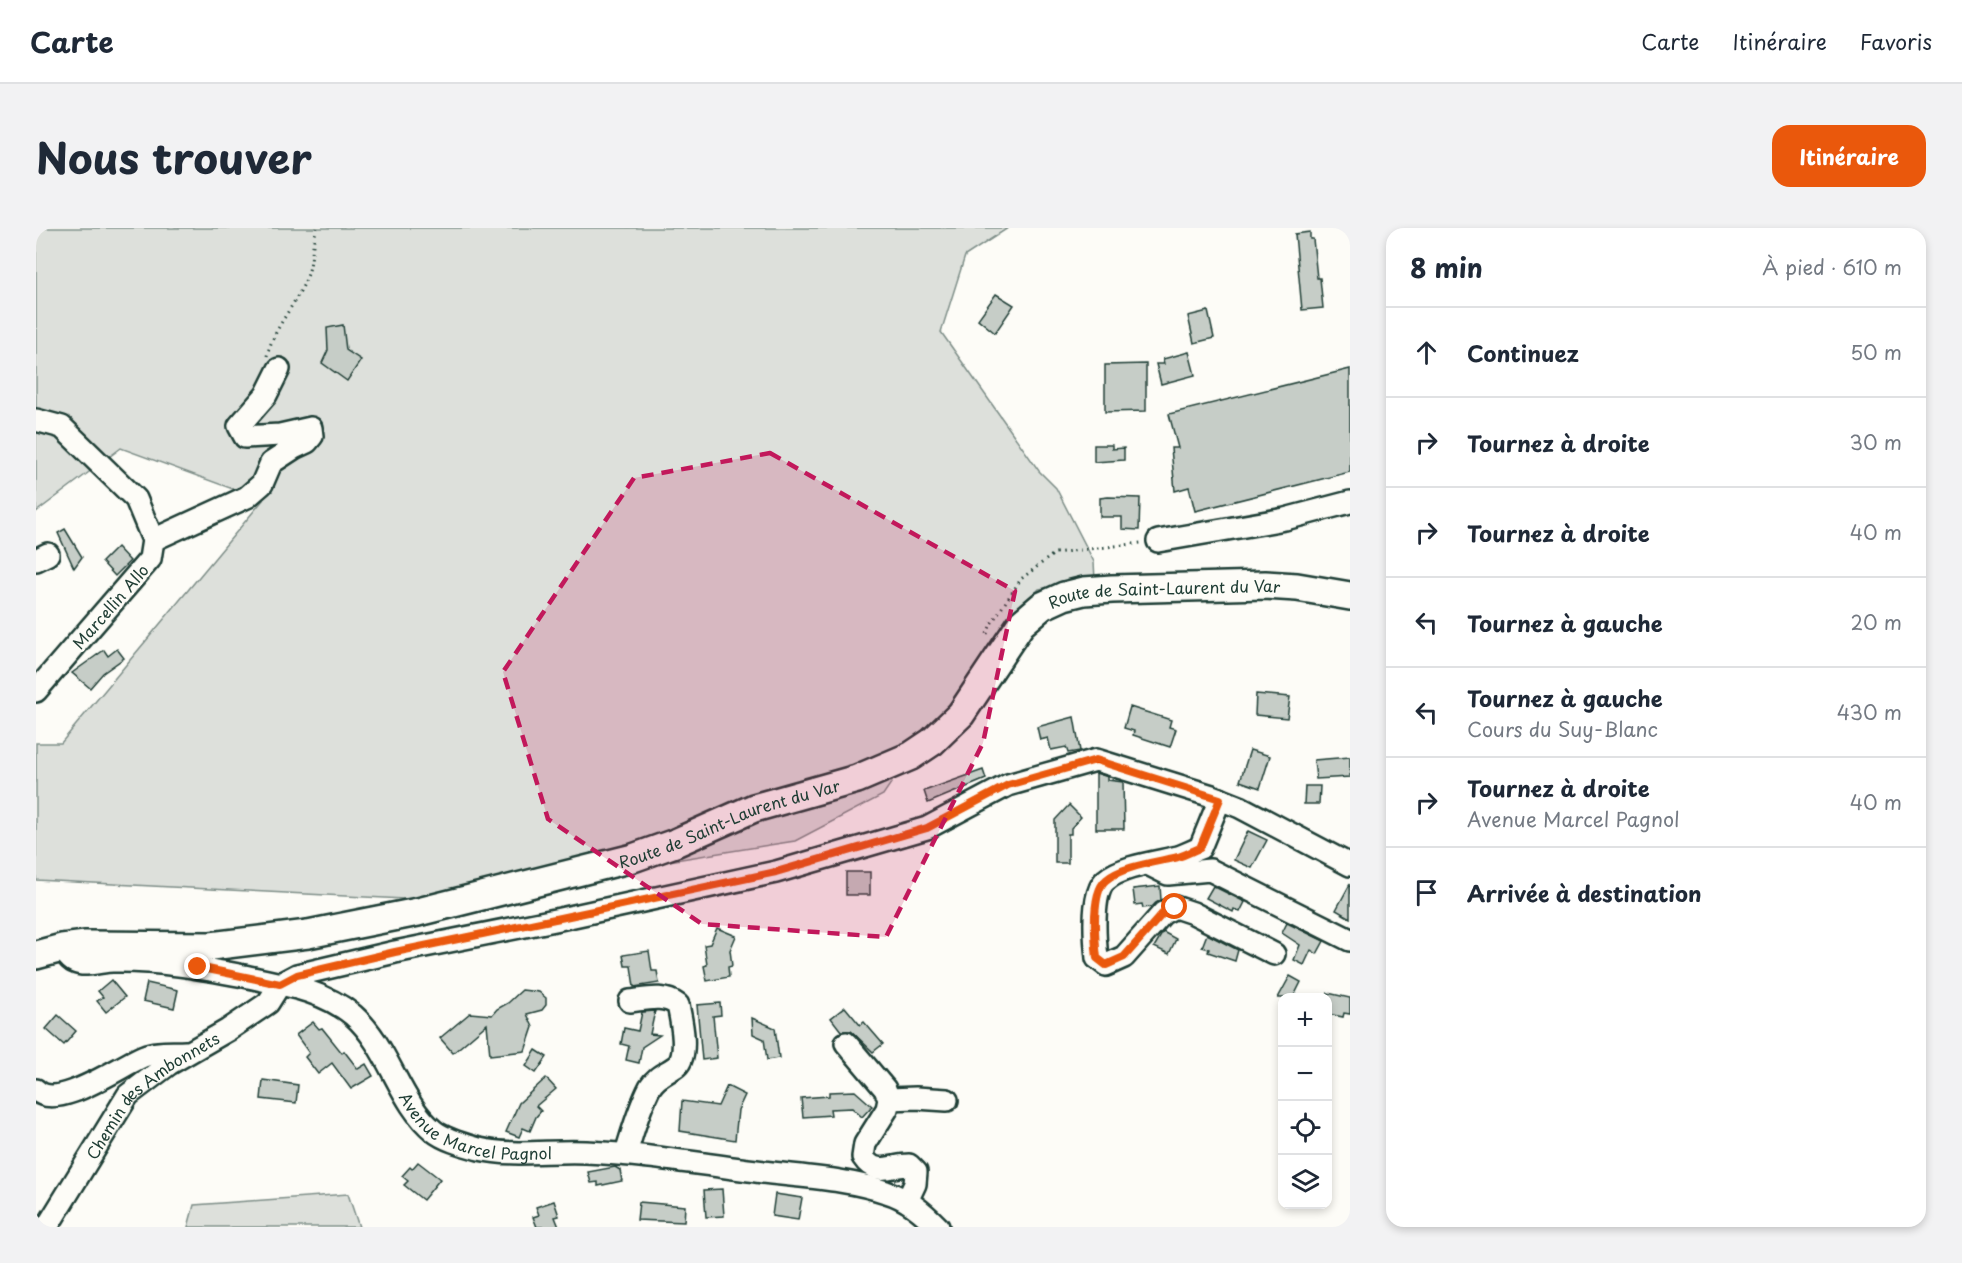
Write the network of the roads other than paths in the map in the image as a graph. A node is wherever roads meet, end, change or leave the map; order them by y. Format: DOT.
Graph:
graph roads {
  1 [pos="272,367"];
  2 [pos="36,420"];
  3 [pos="1350,502"];
  4 [pos="153,540"];
  5 [pos="1158,541"];
  6 [pos="1350,596"];
  7 [pos="36,691"];
  8 [pos="1220,799"];
  9 [pos="1148,864"];
  10 [pos="1350,866"];
  11 [pos="1350,940"];
  12 [pos="62,948"];
  13 [pos="1274,954"];
  14 [pos="36,955"];
  15 [pos="280,984"];
  16 [pos="630,1001"];
  17 [pos="846,1043"];
  18 [pos="190,1052"];
  19 [pos="36,1090"];
  20 [pos="889,1100"];
  21 [pos="947,1100"];
  22 [pos="626,1153"];
  23 [pos="907,1201"];
  24 [pos="47,1227"];
  25 [pos="938,1227"];
  1 -- 4 [label="street"];
  2 -- 4 [label="street, Marcellin Allo"];
  3 -- 5 [label="street"];
  4 -- 7 [label="street, Marcellin Allo"];
  6 -- 12 [label="main road, Route de Saint-Laurent du Var"];
  8 -- 9 [label="street"];
  8 -- 10 [label="street"];
  8 -- 15 [label="street"];
  9 -- 11 [label="street"];
  9 -- 13 [label="street"];
  12 -- 14 [label="main road, Route de Saint-Laurent du Var"];
  12 -- 15 [label="street, Avenue Marcel Pagnol"];
  15 -- 18 [label="street, Chemin des Ambonnets"];
  15 -- 22 [label="street, Avenue Marcel Pagnol"];
  16 -- 22 [label="street"];
  17 -- 20 [label="street"];
  18 -- 19 [label="street"];
  18 -- 24 [label="street, Chemin des Ambonnets"];
  20 -- 21 [label="street"];
  20 -- 23 [label="street"];
  22 -- 23 [label="street, Avenue Marcel Pagnol"];
  23 -- 25 [label="street, Avenue Marcel Pagnol"];
}
